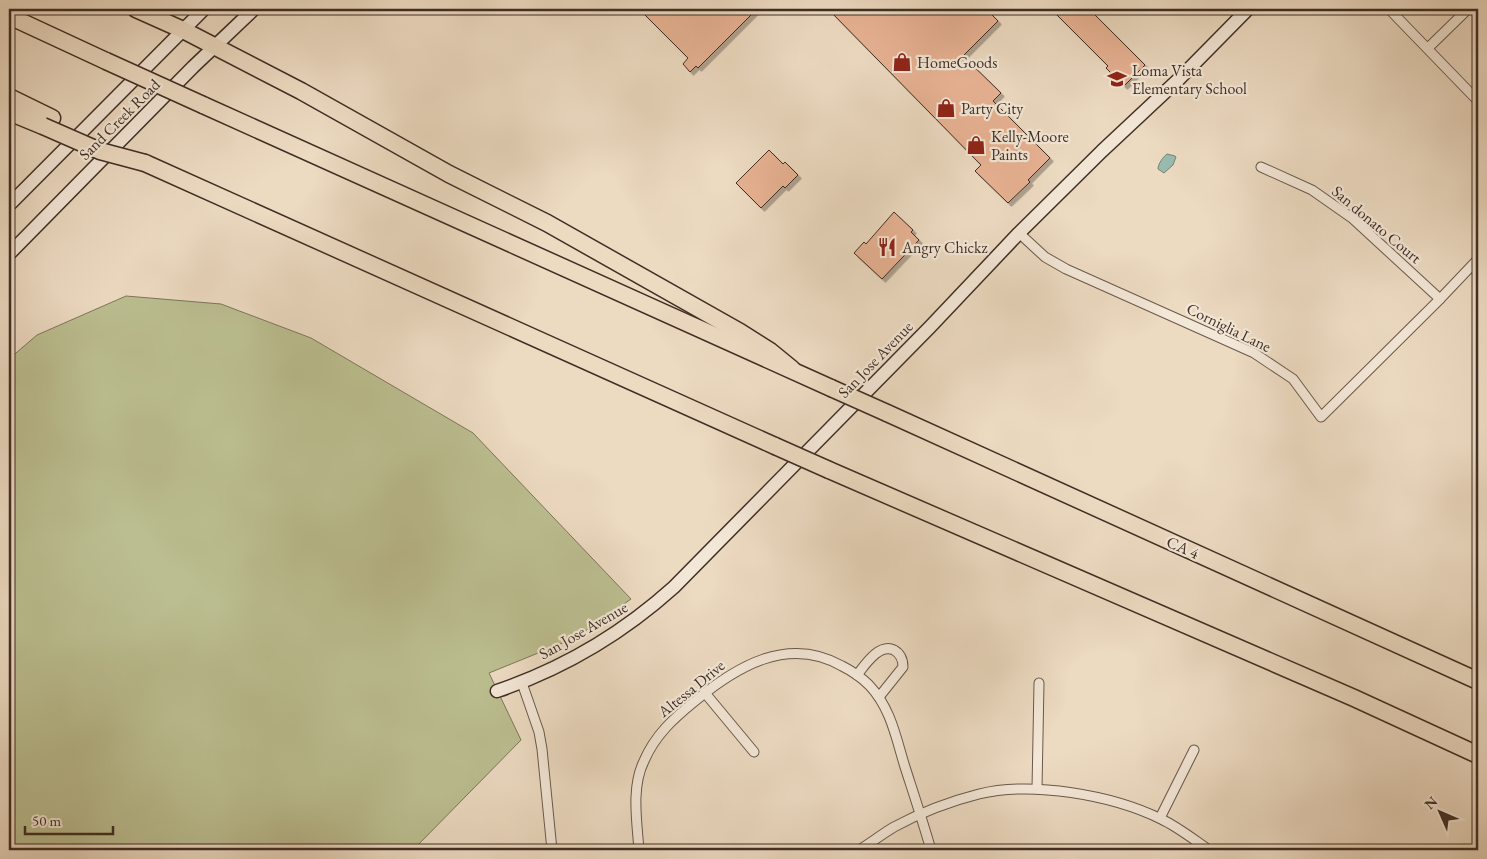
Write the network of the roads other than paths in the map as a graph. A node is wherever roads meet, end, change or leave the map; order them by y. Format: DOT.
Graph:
graph roads {
  1 [pos="136,9"];
  2 [pos="204,9"];
  3 [pos="254,9"];
  4 [pos="1248,9"];
  5 [pos="1389,9"];
  6 [pos="1468,9"];
  7 [pos="9,16"];
  8 [pos="183,30"];
  9 [pos="214,46"];
  10 [pos="1428,48"];
  11 [pos="9,97"];
  12 [pos="1478,101"];
  13 [pos="9,112"];
  14 [pos="48,122"];
  15 [pos="1261,167"];
  16 [pos="9,205"];
  17 [pos="1019,233"];
  18 [pos="9,254"];
  19 [pos="1478,259"];
  20 [pos="1440,299"];
  21 [pos="792,369"];
  22 [pos="857,675"];
  23 [pos="1478,681"];
  24 [pos="1039,682"];
  25 [pos="522,683"];
  26 [pos="497,692"];
  27 [pos="705,693"];
  28 [pos="879,697"];
  29 [pos="1194,750"];
  30 [pos="754,752"];
  31 [pos="1478,754"];
  32 [pos="1037,789"];
  33 [pos="921,815"];
  34 [pos="1160,818"];
  35 [pos="552,850"];
  36 [pos="639,850"];
  37 [pos="859,850"];
  38 [pos="931,850"];
  39 [pos="1209,850"];
  1 -- 8 [label="highway"];
  2 -- 8 [label="street, Sand Creek Road"];
  3 -- 9 [label="street, Sand Creek Road"];
  4 -- 17 [label="street, San Jose Avenue"];
  5 -- 10 [label="street"];
  6 -- 10 [label="street"];
  7 -- 21 [label="highway, CA 4, bridge"];
  8 -- 9 [label="highway"];
  8 -- 16 [label="street, Sand Creek Road"];
  9 -- 18 [label="street, Sand Creek Road"];
  9 -- 21 [label="highway"];
  10 -- 12 [label="street"];
  11 -- 14 [label="highway"];
  13 -- 14 [label="highway"];
  14 -- 31 [label="highway, bridge"];
  15 -- 20 [label="street, San donato Court"];
  17 -- 20 [label="street, Corniglia Lane"];
  17 -- 25 [label="street, San Jose Avenue"];
  19 -- 20 [label="street, Corniglia Lane"];
  21 -- 23 [label="highway, CA 4 / CA 4, bridge"];
  22 -- 27 [label="street, Altessa Drive"];
  22 -- 28 [label="street, Altessa Drive"];
  22 -- 28 [label="street"];
  24 -- 32 [label="street"];
  25 -- 26 [label="street, San Jose Avenue"];
  25 -- 35 [label="street"];
  27 -- 30 [label="street"];
  27 -- 36 [label="street, Altessa Drive"];
  28 -- 33 [label="street, Altessa Drive"];
  29 -- 34 [label="street"];
  32 -- 33 [label="street"];
  32 -- 34 [label="street"];
  33 -- 37 [label="street"];
  33 -- 38 [label="street, Altessa Drive"];
  34 -- 39 [label="street"];
}
